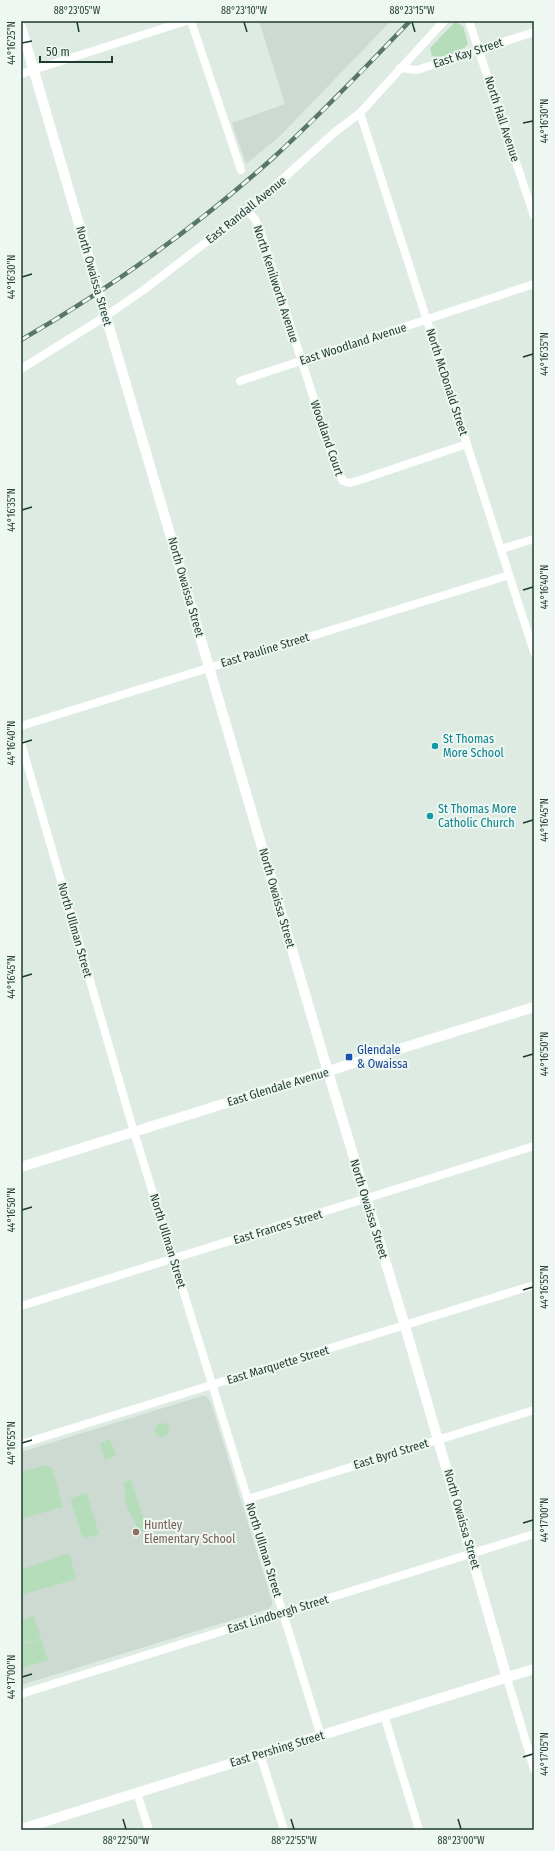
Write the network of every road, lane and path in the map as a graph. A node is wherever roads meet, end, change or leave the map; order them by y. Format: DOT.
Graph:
graph roads {
  1 [pos="186,21"];
  2 [pos="191,21"];
  3 [pos="444,21"];
  4 [pos="469,21"];
  5 [pos="21,27"];
  6 [pos="534,32"];
  7 [pos="479,50"];
  8 [pos="400,68"];
  9 [pos="34,69"];
  10 [pos="21,74"];
  11 [pos="360,113"];
  12 [pos="241,170"];
  13 [pos="248,210"];
  14 [pos="534,216"];
  15 [pos="534,284"];
  16 [pos="106,316"];
  17 [pos="426,320"];
  18 [pos="301,361"];
  19 [pos="21,369"];
  20 [pos="240,381"];
  21 [pos="467,444"];
  22 [pos="534,539"];
  23 [pos="501,550"];
  24 [pos="509,575"];
  25 [pos="534,652"];
  26 [pos="209,668"];
  27 [pos="21,726"];
  28 [pos="21,744"];
  29 [pos="534,1007"];
  30 [pos="328,1072"];
  31 [pos="134,1132"];
  32 [pos="534,1146"];
  33 [pos="21,1167"];
  34 [pos="366,1200"];
  35 [pos="173,1259"];
  36 [pos="534,1285"];
  37 [pos="21,1306"];
  38 [pos="405,1326"];
  39 [pos="214,1385"];
  40 [pos="534,1410"];
  41 [pos="438,1440"];
  42 [pos="21,1444"];
  43 [pos="248,1499"];
  44 [pos="534,1534"];
  45 [pos="472,1554"];
  46 [pos="283,1612"];
  47 [pos="534,1669"];
  48 [pos="507,1678"];
  49 [pos="21,1694"];
  50 [pos="384,1715"];
  51 [pos="321,1736"];
  52 [pos="260,1754"];
  53 [pos="534,1769"];
  54 [pos="138,1793"];
  55 [pos="21,1829"];
  56 [pos="149,1830"];
  57 [pos="284,1830"];
  58 [pos="419,1830"];
  1 -- 9 [label="street"];
  2 -- 12 [label="street"];
  3 -- 8 [label="street, East Randall Avenue"];
  4 -- 7 [label="street, North Hall Avenue"];
  5 -- 9 [label="street, North Owaissa Street"];
  6 -- 7 [label="street, East Kay Street"];
  7 -- 8 [label="street, East Kay Street"];
  7 -- 14 [label="street, North Hall Avenue"];
  8 -- 11 [label="street, East Randall Avenue"];
  9 -- 10 [label="street"];
  9 -- 16 [label="street, North Owaissa Street"];
  11 -- 13 [label="street, East Randall Avenue"];
  11 -- 17 [label="street, North McDonald Street"];
  13 -- 16 [label="street, East Randall Avenue"];
  13 -- 18 [label="street, North Kenilworth Avenue"];
  15 -- 17 [label="street, East Woodland Avenue"];
  16 -- 19 [label="street, East Randall Avenue"];
  16 -- 26 [label="street, North Owaissa Street"];
  17 -- 18 [label="street, East Woodland Avenue"];
  17 -- 21 [label="street, North McDonald Street"];
  18 -- 20 [label="street, East Woodland Avenue"];
  18 -- 21 [label="street, Woodland Court"];
  21 -- 23 [label="street, North McDonald Street"];
  22 -- 23 [label="street"];
  23 -- 24 [label="street, North McDonald Street"];
  24 -- 25 [label="street, North McDonald Street"];
  24 -- 26 [label="street, East Pauline Street"];
  26 -- 27 [label="street, East Pauline Street"];
  26 -- 30 [label="street, North Owaissa Street"];
  28 -- 31 [label="street, North Ullman Street"];
  29 -- 30 [label="street, East Glendale Avenue"];
  30 -- 31 [label="street, East Glendale Avenue"];
  30 -- 34 [label="street, North Owaissa Street"];
  31 -- 33 [label="street, East Glendale Avenue"];
  31 -- 35 [label="street, North Ullman Street"];
  32 -- 34 [label="street, East Frances Street"];
  34 -- 35 [label="street, East Frances Street"];
  34 -- 38 [label="street, North Owaissa Street"];
  35 -- 37 [label="street, East Frances Street"];
  35 -- 39 [label="street, North Ullman Street"];
  36 -- 38 [label="street, East Marquette Street"];
  38 -- 39 [label="street, East Marquette Street"];
  38 -- 41 [label="street, North Owaissa Street"];
  39 -- 42 [label="street, East Marquette Street"];
  39 -- 43 [label="street, North Ullman Street"];
  40 -- 41 [label="street, East Byrd Street"];
  41 -- 43 [label="street, East Byrd Street"];
  41 -- 45 [label="street, North Owaissa Street"];
  43 -- 46 [label="street, North Ullman Street"];
  44 -- 45 [label="street, East Lindbergh Street"];
  45 -- 46 [label="street, East Lindbergh Street"];
  45 -- 48 [label="street, North Owaissa Street"];
  46 -- 49 [label="street, East Lindbergh Street"];
  46 -- 51 [label="street, North Ullman Street"];
  47 -- 48 [label="street, East Pershing Street"];
  48 -- 50 [label="street, East Pershing Street"];
  48 -- 53 [label="street, North Owaissa Street"];
  50 -- 51 [label="street, East Pershing Street"];
  50 -- 58 [label="street"];
  51 -- 52 [label="street, East Pershing Street"];
  52 -- 54 [label="street, East Pershing Street"];
  52 -- 57 [label="street"];
  54 -- 55 [label="street, East Pershing Street"];
  54 -- 56 [label="street"];
}
